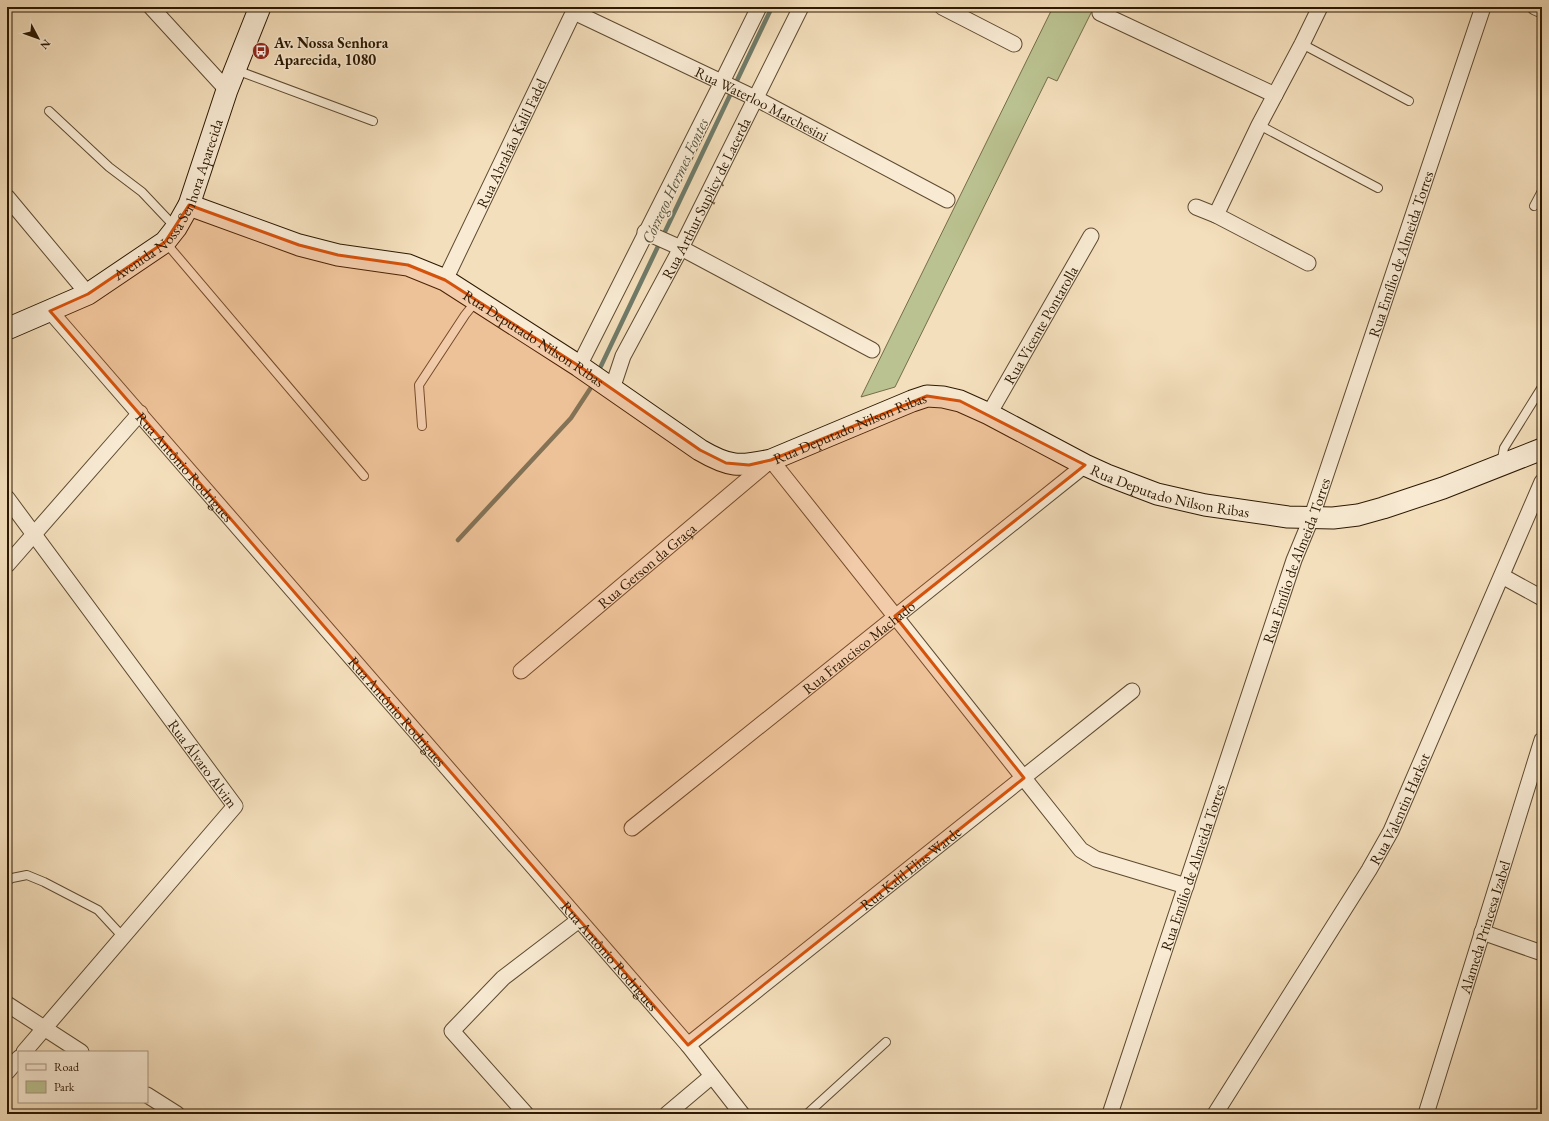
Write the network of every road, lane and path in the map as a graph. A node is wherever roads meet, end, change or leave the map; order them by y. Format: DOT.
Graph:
graph roads {
  1 [pos="151,7"];
  2 [pos="260,7"];
  3 [pos="759,7"];
  4 [pos="800,7"];
  5 [pos="942,7"];
  6 [pos="1320,7"];
  7 [pos="1483,7"];
  8 [pos="1535,7"];
  9 [pos="575,10"];
  10 [pos="1542,10"];
  11 [pos="1100,14"];
  12 [pos="1014,44"];
  13 [pos="1302,44"];
  14 [pos="235,69"];
  15 [pos="722,82"];
  16 [pos="227,90"];
  17 [pos="1274,95"];
  18 [pos="755,98"];
  19 [pos="1409,101"];
  20 [pos="49,111"];
  21 [pos="373,121"];
  22 [pos="1259,125"];
  23 [pos="1378,188"];
  24 [pos="1542,191"];
  25 [pos="7,197"];
  26 [pos="947,200"];
  27 [pos="189,205"];
  28 [pos="1534,206"];
  29 [pos="1196,207"];
  30 [pos="1216,215"];
  31 [pos="645,232"];
  32 [pos="171,235"];
  33 [pos="1091,236"];
  34 [pos="681,248"];
  35 [pos="1308,263"];
  36 [pos="445,280"];
  37 [pos="88,294"];
  38 [pos="477,300"];
  39 [pos="50,311"];
  40 [pos="7,329"];
  41 [pos="872,350"];
  42 [pos="579,366"];
  43 [pos="1542,387"];
  44 [pos="612,389"];
  45 [pos="140,413"];
  46 [pos="989,414"];
  47 [pos="422,426"];
  48 [pos="1542,449"];
  49 [pos="771,460"];
  50 [pos="1085,465"];
  51 [pos="1501,465"];
  52 [pos="364,476"];
  53 [pos="1542,482"];
  54 [pos="7,498"];
  55 [pos="1311,518"];
  56 [pos="34,534"];
  57 [pos="7,565"];
  58 [pos="1502,576"];
  59 [pos="1542,598"];
  60 [pos="895,616"];
  61 [pos="521,671"];
  62 [pos="1132,691"];
  63 [pos="1542,740"];
  64 [pos="1024,778"];
  65 [pos="632,828"];
  66 [pos="7,881"];
  67 [pos="1186,886"];
  68 [pos="579,920"];
  69 [pos="1482,932"];
  70 [pos="123,937"];
  71 [pos="1542,953"];
  72 [pos="7,1004"];
  73 [pos="45,1029"];
  74 [pos="886,1042"];
  75 [pos="688,1045"];
  76 [pos="25,1051"];
  77 [pos="79,1051"];
  78 [pos="18,1059"];
  79 [pos="7,1072"];
  80 [pos="712,1076"];
  81 [pos="148,1096"];
  82 [pos="177,1114"];
  83 [pos="526,1114"];
  84 [pos="666,1114"];
  85 [pos="742,1114"];
  86 [pos="806,1114"];
  87 [pos="1110,1114"];
  88 [pos="1215,1114"];
  89 [pos="1426,1114"];
  1 -- 16 [label="street"];
  2 -- 14 [label="street, Avenida Nossa Senhora Aparecida"];
  3 -- 15 [label="street"];
  4 -- 18 [label="street, Rua Arthur Suplicy de Lacerda"];
  5 -- 12 [label="street"];
  6 -- 13 [label="street"];
  7 -- 55 [label="street, Rua Emílio de Almeida Torres"];
  8 -- 10 [label="street"];
  9 -- 15 [label="street, Rua Waterloo Marchesini"];
  9 -- 36 [label="street, Rua Abrahão Kalil Fadel"];
  11 -- 17 [label="street"];
  13 -- 17 [label="street"];
  13 -- 19 [label="lane"];
  14 -- 16 [label="street, Avenida Nossa Senhora Aparecida"];
  14 -- 21 [label="lane"];
  15 -- 18 [label="street, Rua Waterloo Marchesini"];
  15 -- 31 [label="street"];
  16 -- 27 [label="street, Avenida Nossa Senhora Aparecida"];
  17 -- 22 [label="street"];
  18 -- 26 [label="street, Rua Waterloo Marchesini"];
  18 -- 34 [label="street, Rua Arthur Suplicy de Lacerda"];
  20 -- 32 [label="lane"];
  22 -- 23 [label="lane"];
  22 -- 30 [label="street"];
  24 -- 28 [label="lane"];
  25 -- 37 [label="street"];
  27 -- 32 [label="street, Avenida Nossa Senhora Aparecida"];
  27 -- 36 [label="street, Rua Deputado Nilson Ribas"];
  29 -- 30 [label="street"];
  30 -- 35 [label="street"];
  31 -- 34 [label="street"];
  31 -- 42 [label="street"];
  32 -- 37 [label="street, Avenida Nossa Senhora Aparecida"];
  32 -- 52 [label="lane"];
  33 -- 46 [label="street, Rua Vicente Pontarolla"];
  34 -- 41 [label="street"];
  34 -- 44 [label="street, Rua Arthur Suplicy de Lacerda"];
  36 -- 38 [label="street, Rua Deputado Nilson Ribas"];
  37 -- 39 [label="street, Avenida Nossa Senhora Aparecida"];
  38 -- 42 [label="street, Rua Deputado Nilson Ribas"];
  38 -- 47 [label="lane"];
  39 -- 40 [label="street, Avenida Nossa Senhora Aparecida"];
  39 -- 45 [label="street, Rua Antônio Rodrigues"];
  42 -- 44 [label="street, Rua Deputado Nilson Ribas"];
  43 -- 51 [label="lane"];
  44 -- 49 [label="street, Rua Deputado Nilson Ribas"];
  45 -- 56 [label="street"];
  45 -- 68 [label="street, Rua Antônio Rodrigues"];
  46 -- 49 [label="street, Rua Deputado Nilson Ribas"];
  46 -- 50 [label="street, Rua Deputado Nilson Ribas"];
  48 -- 51 [label="street, Rua Deputado Nilson Ribas"];
  49 -- 60 [label="street"];
  49 -- 61 [label="street, Rua Gerson da Graça"];
  50 -- 55 [label="street, Rua Deputado Nilson Ribas"];
  50 -- 60 [label="street, Rua Francisco Machado"];
  51 -- 55 [label="street, Rua Deputado Nilson Ribas"];
  53 -- 58 [label="street, Rua Valentin Harkot"];
  54 -- 56 [label="street, Rua Álvaro Alvim"];
  55 -- 67 [label="street, Rua Emílio de Almeida Torres"];
  56 -- 57 [label="street"];
  56 -- 70 [label="street, Rua Álvaro Alvim"];
  58 -- 59 [label="street"];
  58 -- 88 [label="street, Rua Valentin Harkot"];
  60 -- 64 [label="street"];
  60 -- 65 [label="street, Rua Francisco Machado"];
  62 -- 64 [label="street, Rua Kalil Elias Warde"];
  63 -- 69 [label="street, Alameda Princesa Izabel"];
  64 -- 67 [label="street"];
  64 -- 75 [label="street, Rua Kalil Elias Warde"];
  66 -- 70 [label="lane"];
  67 -- 87 [label="street, Rua Emílio de Almeida Torres"];
  68 -- 75 [label="street, Rua Antônio Rodrigues"];
  68 -- 83 [label="street"];
  69 -- 71 [label="street"];
  69 -- 89 [label="street, Alameda Princesa Izabel"];
  70 -- 73 [label="street, Rua Álvaro Alvim"];
  72 -- 73 [label="street"];
  73 -- 76 [label="street, Rua Álvaro Alvim"];
  73 -- 77 [label="street"];
  74 -- 86 [label="lane"];
  75 -- 80 [label="street, Rua Antônio Rodrigues"];
  78 -- 79 [label="street"];
  80 -- 84 [label="street"];
  80 -- 85 [label="street, Rua Antônio Rodrigues"];
  81 -- 82 [label="street"];
}
